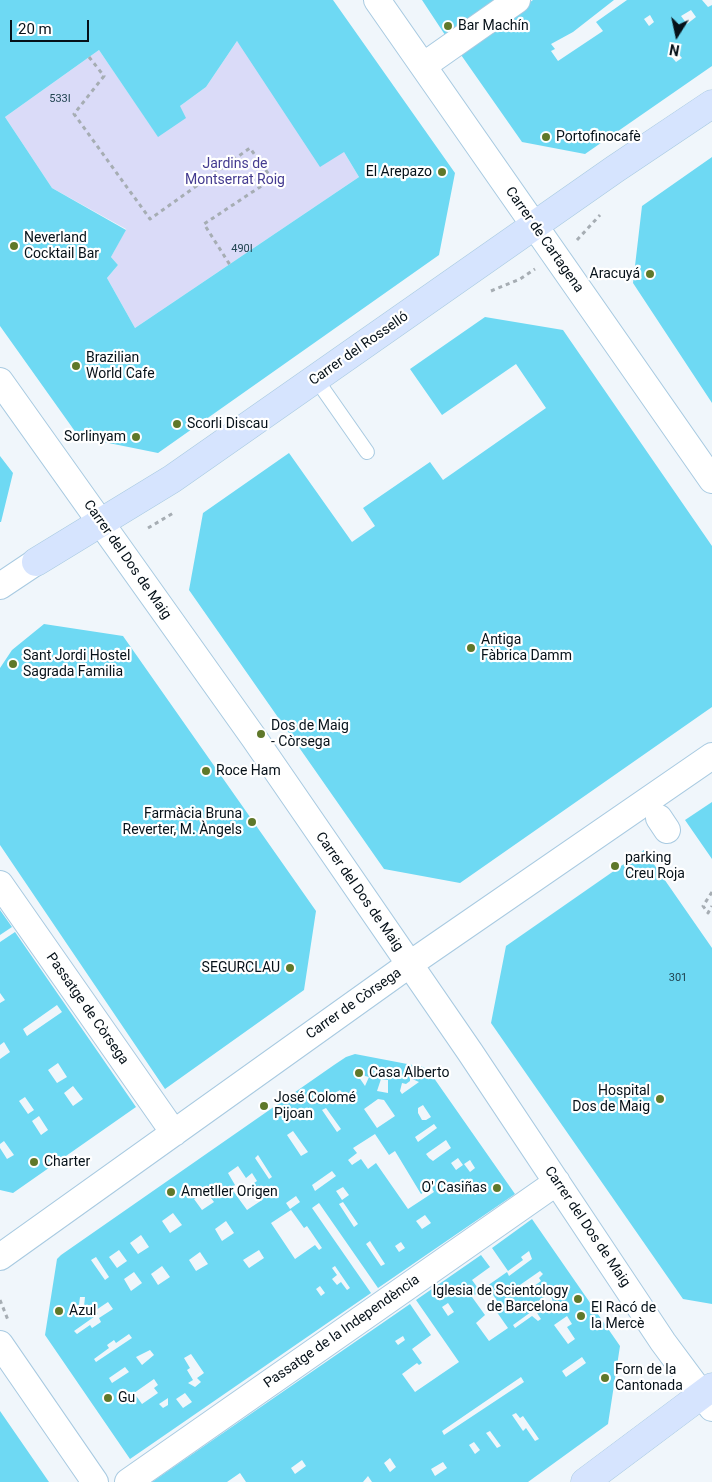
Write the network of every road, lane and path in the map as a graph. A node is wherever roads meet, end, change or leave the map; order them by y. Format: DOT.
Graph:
graph roads {
  1 [pos="377,0"];
  2 [pos="517,0"];
  3 [pos="89,57"];
  4 [pos="423,66"];
  5 [pos="712,104"];
  6 [pos="534,226"];
  7 [pos="230,265"];
  8 [pos="316,379"];
  9 [pos="0,381"];
  10 [pos="367,452"];
  11 [pos="712,480"];
  12 [pos="102,523"];
  13 [pos="36,562"];
  14 [pos="0,586"];
  15 [pos="712,756"];
  16 [pos="0,884"];
  17 [pos="712,892"];
  18 [pos="712,906"];
  19 [pos="410,964"];
  20 [pos="174,1133"];
  21 [pos="556,1182"];
  22 [pos="0,1257"];
  23 [pos="0,1300"];
  24 [pos="4,1306"];
  25 [pos="0,1344"];
  26 [pos="709,1397"];
  27 [pos="95,1482"];
  28 [pos="128,1482"];
  29 [pos="584,1482"];
  1 -- 4 [label="street, Carrer de Cartagena"];
  2 -- 4 [label="street"];
  3 -- 7 [label="path"];
  4 -- 6 [label="street, Carrer de Cartagena"];
  5 -- 6 [label="main road, Carrer del Rosselló"];
  6 -- 8 [label="main road, Carrer del Rosselló"];
  6 -- 11 [label="street, Carrer de Cartagena"];
  8 -- 10 [label="lane"];
  8 -- 12 [label="main road, Carrer del Rosselló"];
  9 -- 12 [label="street, Carrer del Dos de Maig"];
  12 -- 13 [label="main road, Carrer del Rosselló"];
  12 -- 19 [label="street, Carrer del Dos de Maig"];
  13 -- 14 [label="street, Carrer del Rosselló"];
  15 -- 19 [label="street, Carrer de Còrsega"];
  16 -- 20 [label="street, Passatge de Còrsega"];
  17 -- 18 [label="path"];
  19 -- 20 [label="street, Carrer de Còrsega"];
  19 -- 21 [label="street, Carrer del Dos de Maig"];
  20 -- 22 [label="street, Carrer de Còrsega"];
  21 -- 26 [label="street, Carrer del Dos de Maig"];
  21 -- 28 [label="street, Passatge de la Independència"];
  23 -- 24 [label="path"];
  25 -- 27 [label="street"];
  26 -- 29 [label="main road"];
}
